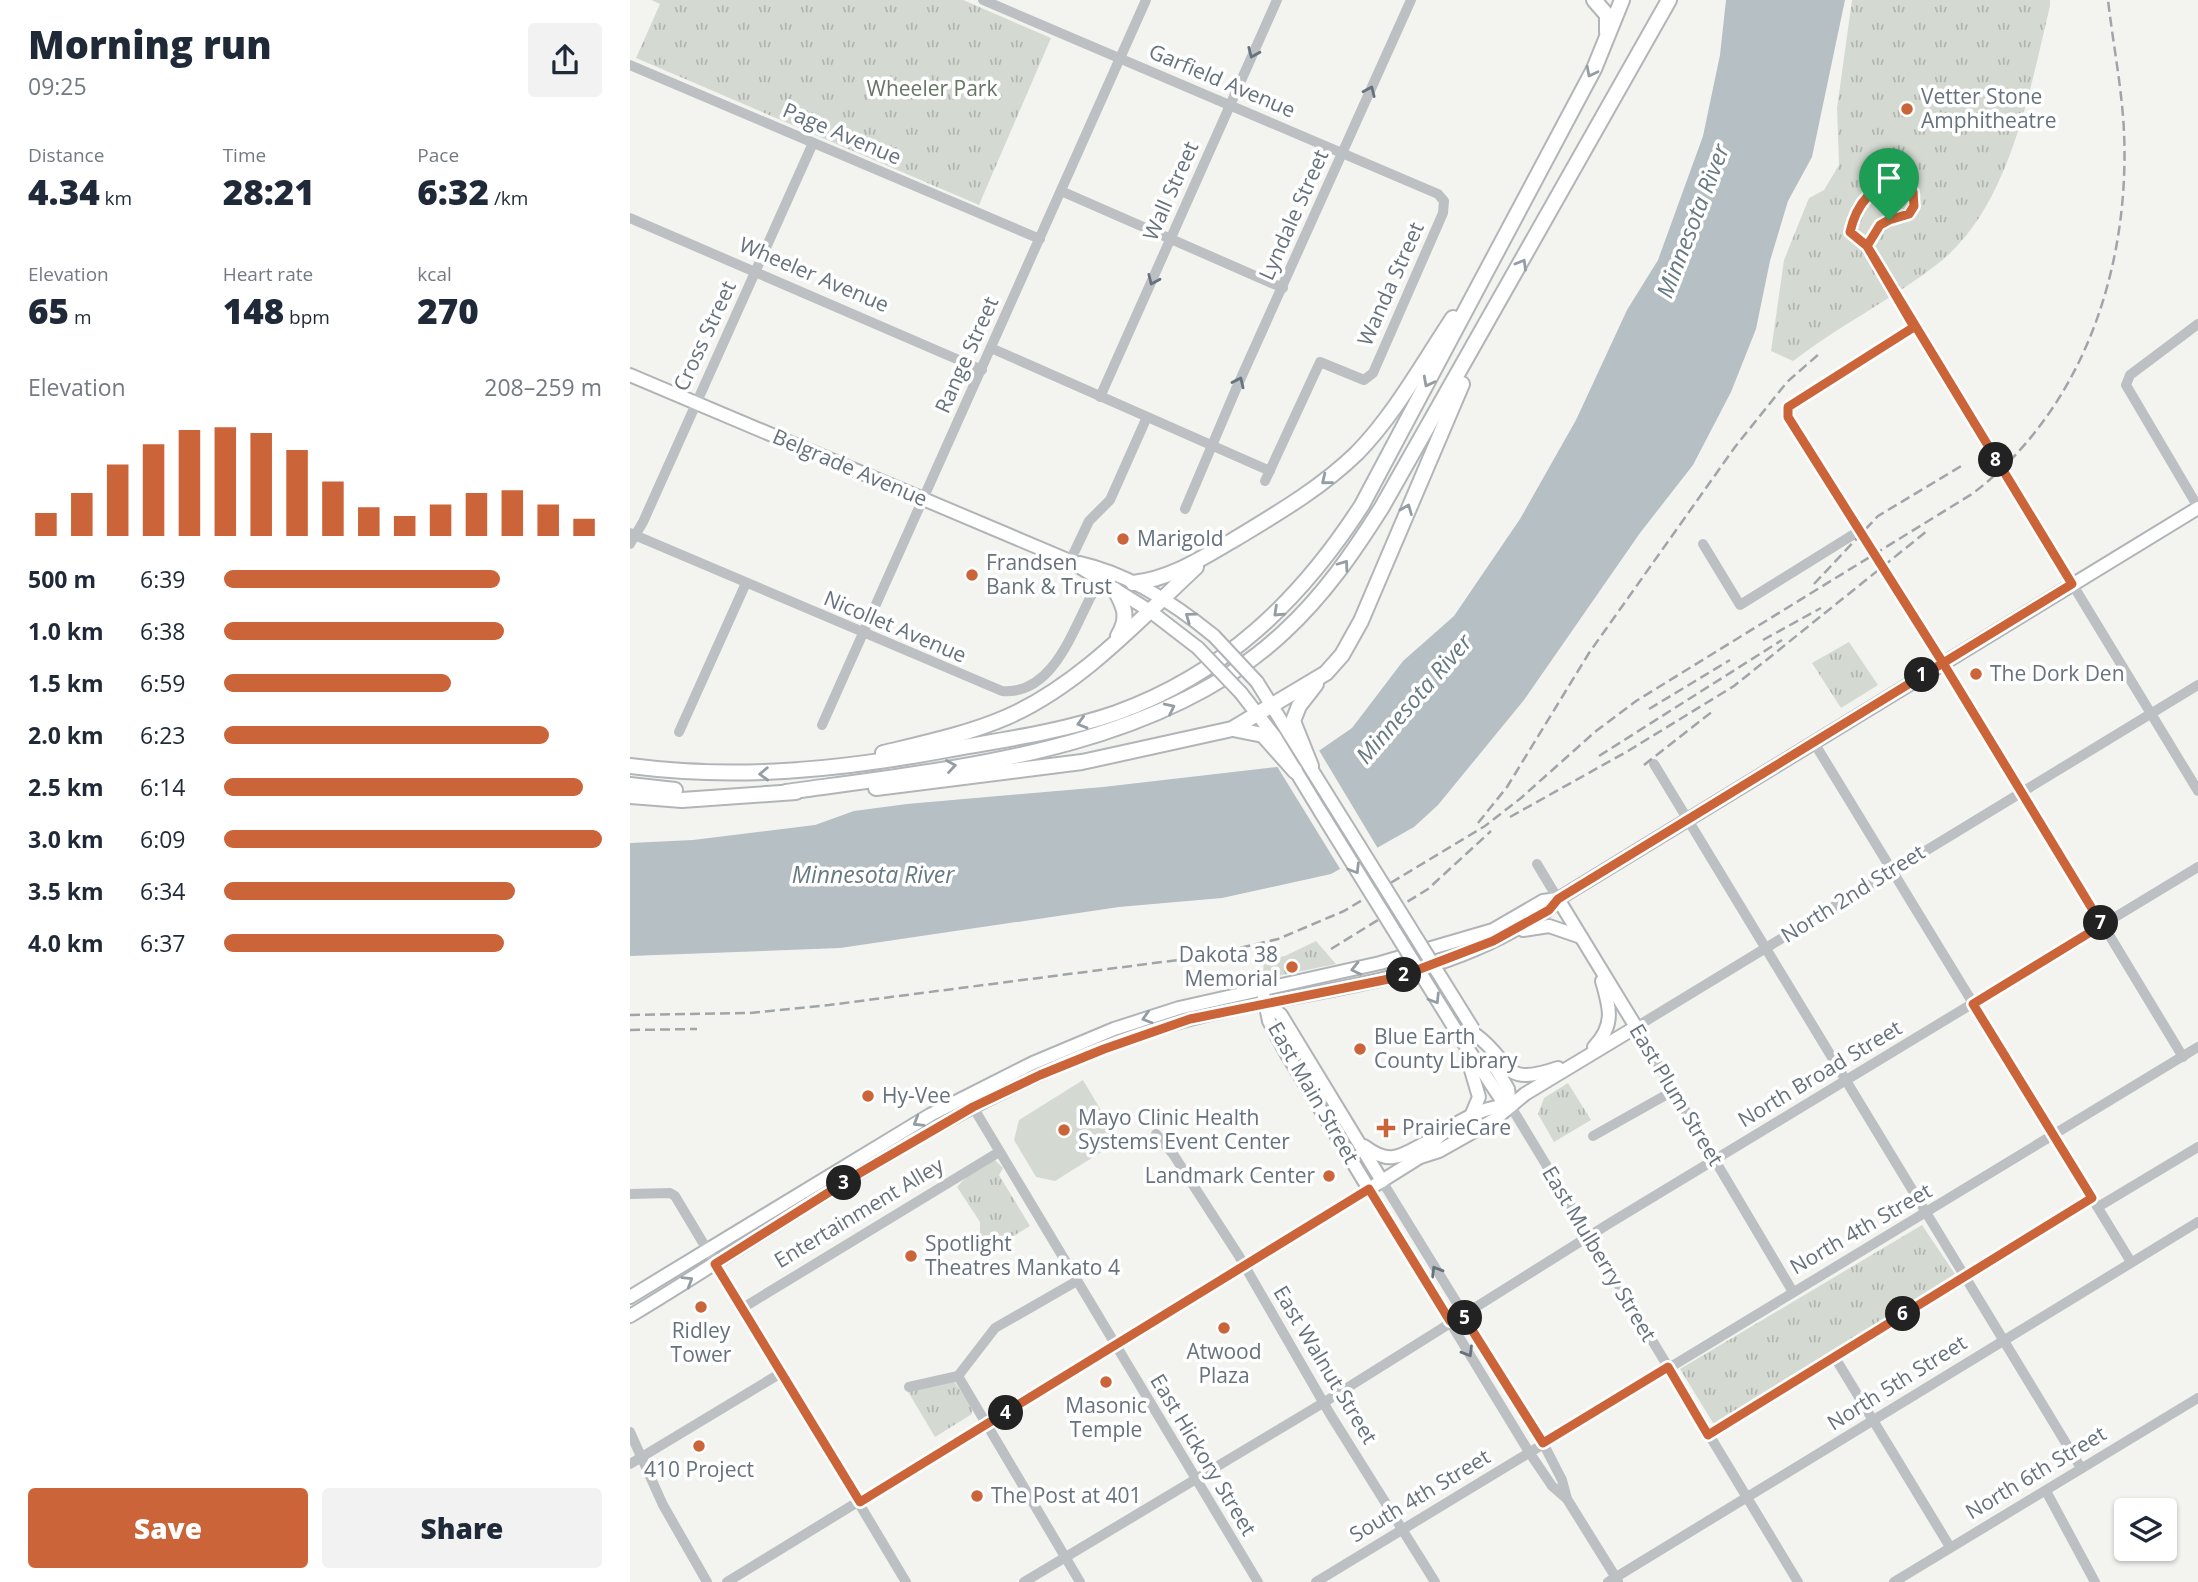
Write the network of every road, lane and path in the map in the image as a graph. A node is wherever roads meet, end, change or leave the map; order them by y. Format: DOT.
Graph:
graph roads {
  1 [pos="983,0"];
  2 [pos="1146,0"];
  3 [pos="1277,0"];
  4 [pos="1411,0"];
  5 [pos="1594,0"];
  6 [pos="1622,0"];
  7 [pos="1669,0"];
  8 [pos="1605,43"];
  9 [pos="1120,59"];
  10 [pos="630,65"];
  11 [pos="1230,105"];
  12 [pos="813,143"];
  13 [pos="1342,153"];
  14 [pos="1061,191"];
  15 [pos="1444,201"];
  16 [pos="630,218"];
  17 [pos="1040,239"];
  18 [pos="1171,239"];
  19 [pos="1867,246"];
  20 [pos="1498,249"];
  21 [pos="757,271"];
  22 [pos="1283,288"];
  23 [pos="1498,306"];
  24 [pos="2198,324"];
  25 [pos="1914,327"];
  26 [pos="991,348"];
  27 [pos="982,370"];
  28 [pos="630,375"];
  29 [pos="1100,397"];
  30 [pos="696,403"];
  31 [pos="1147,417"];
  32 [pos="1213,445"];
  33 [pos="1270,471"];
  34 [pos="1265,481"];
  35 [pos="924,498"];
  36 [pos="2198,508"];
  37 [pos="1185,509"];
  38 [pos="1859,531"];
  39 [pos="632,537"];
  40 [pos="1703,544"];
  41 [pos="1210,554"];
  42 [pos="1070,561"];
  43 [pos="1100,580"];
  44 [pos="746,583"];
  45 [pos="1133,583"];
  46 [pos="2072,584"];
  47 [pos="1115,590"];
  48 [pos="1165,599"];
  49 [pos="1150,611"];
  50 [pos="863,634"];
  51 [pos="1115,640"];
  52 [pos="1943,663"];
  53 [pos="1326,673"];
  54 [pos="2198,685"];
  55 [pos="1272,704"];
  56 [pos="1257,714"];
  57 [pos="2151,714"];
  58 [pos="822,725"];
  59 [pos="1232,729"];
  60 [pos="1291,729"];
  61 [pos="680,732"];
  62 [pos="1272,739"];
  63 [pos="1814,741"];
  64 [pos="1654,764"];
  65 [pos="630,765"];
  66 [pos="1311,766"];
  67 [pos="832,768"];
  68 [pos="1295,771"];
  69 [pos="630,785"];
  70 [pos="2022,790"];
  71 [pos="2198,791"];
  72 [pos="786,792"];
  73 [pos="715,795"];
  74 [pos="630,796"];
  75 [pos="1686,819"];
  76 [pos="1538,863"];
  77 [pos="2198,867"];
  78 [pos="1892,869"];
  79 [pos="1558,899"];
  80 [pos="2102,925"];
  81 [pos="1581,937"];
  82 [pos="1493,941"];
  83 [pos="1764,948"];
  84 [pos="1597,964"];
  85 [pos="1261,990"];
  86 [pos="1266,1003"];
  87 [pos="1973,1004"];
  88 [pos="1636,1027"];
  89 [pos="1475,1032"];
  90 [pos="1463,1043"];
  91 [pos="2198,1047"];
  92 [pos="2183,1057"];
  93 [pos="1581,1060"];
  94 [pos="1847,1080"];
  95 [pos="1673,1091"];
  96 [pos="969,1102"];
  97 [pos="1510,1105"];
  98 [pos="1471,1116"];
  99 [pos="1156,1134"];
  100 [pos="1593,1136"];
  101 [pos="2053,1136"];
  102 [pos="1432,1140"];
  103 [pos="1357,1141"];
  104 [pos="2198,1147"];
  105 [pos="999,1152"];
  106 [pos="1420,1157"];
  107 [pos="1714,1160"];
  108 [pos="1382,1181"];
  109 [pos="1369,1189"];
  110 [pos="630,1194"];
  111 [pos="2095,1202"];
  112 [pos="1926,1215"];
  113 [pos="2198,1222"];
  114 [pos="1590,1236"];
  115 [pos="707,1250"];
  116 [pos="2131,1262"];
  117 [pos="715,1264"];
  118 [pos="1245,1266"];
  119 [pos="1965,1277"];
  120 [pos="1077,1281"];
  121 [pos="1793,1292"];
  122 [pos="630,1297"];
  123 [pos="741,1309"];
  124 [pos="1462,1314"];
  125 [pos="630,1316"];
  126 [pos="1450,1321"];
  127 [pos="2001,1341"];
  128 [pos="1116,1347"];
  129 [pos="1834,1356"];
  130 [pos="1668,1367"];
  131 [pos="781,1373"];
  132 [pos="958,1376"];
  133 [pos="909,1387"];
  134 [pos="2198,1398"];
  135 [pos="1323,1402"];
  136 [pos="1874,1419"];
  137 [pos="988,1423"];
  138 [pos="630,1432"];
  139 [pos="1708,1435"];
  140 [pos="1543,1443"];
  141 [pos="1529,1452"];
  142 [pos="640,1458"];
  143 [pos="630,1464"];
  144 [pos="2081,1468"];
  145 [pos="1194,1479"];
  146 [pos="2046,1491"];
  147 [pos="1745,1498"];
  148 [pos="1567,1499"];
  149 [pos="860,1502"];
  150 [pos="1403,1529"];
  151 [pos="1950,1547"];
  152 [pos="1065,1558"];
  153 [pos="1614,1580"];
  154 [pos="707,1582"];
  155 [pos="727,1582"];
  156 [pos="906,1582"];
  157 [pos="1024,1582"];
  158 [pos="1080,1582"];
  159 [pos="1258,1582"];
  160 [pos="1316,1582"];
  161 [pos="1435,1582"];
  162 [pos="1798,1582"];
  163 [pos="1894,1582"];
  164 [pos="2095,1582"];
  1 -- 9 [label="street, Garfield Avenue"];
  2 -- 9 [label="street, Range Street"];
  3 -- 11 [label="street, Wall Street, one-way"];
  13 -- 4 [label="street, Lyndale Street, one-way"];
  5 -- 8 [label="highway"];
  6 -- 8 [label="highway"];
  23 -- 7 [label="highway, one-way"];
  8 -- 20 [label="highway, one-way"];
  9 -- 11 [label="street, Garfield Avenue"];
  9 -- 14 [label="street, Range Street"];
  10 -- 12 [label="street, Page Avenue"];
  11 -- 13 [label="street, Garfield Avenue"];
  11 -- 18 [label="street, Wall Street"];
  12 -- 17 [label="street, Page Avenue"];
  12 -- 21 [label="street, Cross Street"];
  13 -- 15 [label="street, Garfield Avenue"];
  13 -- 22 [label="street, Lyndale Street"];
  14 -- 17 [label="street, Range Street"];
  14 -- 18 [label="street"];
  15 -- 33 [label="street, Wanda Street"];
  16 -- 21 [label="street, Wheeler Avenue"];
  17 -- 26 [label="street, Range Street"];
  18 -- 22 [label="street"];
  18 -- 29 [label="street, Wall Street, one-way"];
  19 -- 19 [label="street"];
  19 -- 25 [label="street"];
  20 -- 41 [label="highway, one-way"];
  20 -- 67 [label="highway, one-way"];
  21 -- 27 [label="street, Wheeler Avenue"];
  21 -- 30 [label="street, Cross Street"];
  32 -- 22 [label="street, Lyndale Street, one-way"];
  53 -- 23 [label="highway, one-way"];
  72 -- 23 [label="highway, one-way"];
  24 -- 36 [label="street"];
  25 -- 38 [label="street"];
  25 -- 46 [label="street"];
  26 -- 27 [label="street, Range Street"];
  26 -- 29 [label="street"];
  27 -- 35 [label="street, Range Street"];
  28 -- 30 [label="main road, Belgrade Avenue"];
  29 -- 31 [label="street"];
  30 -- 35 [label="main road, Belgrade Avenue"];
  30 -- 39 [label="street, Cross Street"];
  31 -- 32 [label="street"];
  31 -- 42 [label="street"];
  32 -- 33 [label="street"];
  32 -- 37 [label="street, Lyndale Street"];
  33 -- 34 [label="street"];
  35 -- 42 [label="main road, Belgrade Avenue"];
  35 -- 50 [label="street, Range Street"];
  36 -- 46 [label="main road"];
  38 -- 40 [label="street"];
  38 -- 52 [label="street"];
  39 -- 44 [label="street, Nicollet Avenue"];
  41 -- 45 [label="highway"];
  41 -- 48 [label="highway"];
  42 -- 43 [label="main road, Belgrade Avenue"];
  42 -- 45 [label="main road, Belgrade Avenue"];
  43 -- 47 [label="main road, Belgrade Avenue"];
  43 -- 50 [label="street, Nicollet Avenue"];
  44 -- 50 [label="street, Nicollet Avenue"];
  44 -- 61 [label="street"];
  45 -- 48 [label="main road, Belgrade Avenue"];
  46 -- 52 [label="main road"];
  46 -- 57 [label="street"];
  47 -- 49 [label="main road, Belgrade Avenue"];
  47 -- 51 [label="highway"];
  48 -- 49 [label="highway"];
  55 -- 48 [label="main road, Belgrade Avenue, one-way, bridge"];
  49 -- 51 [label="highway"];
  49 -- 56 [label="main road, Belgrade Avenue, bridge"];
  50 -- 58 [label="street, Range Street"];
  51 -- 67 [label="highway"];
  52 -- 63 [label="main road"];
  52 -- 70 [label="street"];
  53 -- 55 [label="highway"];
  53 -- 60 [label="highway"];
  54 -- 57 [label="street, North 2nd Street"];
  55 -- 56 [label="highway"];
  55 -- 60 [label="main road, Belgrade Avenue"];
  56 -- 59 [label="highway"];
  56 -- 62 [label="main road, Belgrade Avenue"];
  57 -- 70 [label="street, North 2nd Street"];
  57 -- 71 [label="street"];
  59 -- 62 [label="highway"];
  59 -- 72 [label="highway"];
  60 -- 66 [label="highway"];
  62 -- 68 [label="highway"];
  63 -- 75 [label="main road"];
  63 -- 78 [label="street"];
  64 -- 75 [label="street"];
  67 -- 65 [label="highway, one-way"];
  66 -- 89 [label="main road, bridge"];
  68 -- 90 [label="main road, one-way, bridge"];
  69 -- 73 [label="highway"];
  70 -- 78 [label="street, North 2nd Street"];
  70 -- 80 [label="street"];
  72 -- 73 [label="highway"];
  73 -- 74 [label="highway"];
  75 -- 79 [label="main road"];
  75 -- 83 [label="street"];
  76 -- 79 [label="street"];
  77 -- 80 [label="street, North Broad Street"];
  78 -- 83 [label="street, North 2nd Street"];
  78 -- 87 [label="street"];
  79 -- 81 [label="main road, East Plum Street"];
  79 -- 82 [label="main road"];
  79 -- 85 [label="main road, one-way"];
  80 -- 87 [label="street, North Broad Street"];
  80 -- 92 [label="street"];
  81 -- 82 [label="main road"];
  81 -- 84 [label="main road, East Plum Street"];
  82 -- 86 [label="main road"];
  83 -- 88 [label="street, North 2nd Street"];
  83 -- 94 [label="street"];
  84 -- 88 [label="main road, East Plum Street"];
  84 -- 93 [label="main road"];
  85 -- 86 [label="main road, East Main Street"];
  85 -- 96 [label="main road, one-way"];
  86 -- 96 [label="main road"];
  86 -- 103 [label="main road, East Main Street"];
  86 -- 109 [label="main road, East Main Street"];
  87 -- 94 [label="street, North Broad Street"];
  87 -- 101 [label="street"];
  88 -- 93 [label="main road, North 2nd Street"];
  88 -- 95 [label="street, East Plum Street"];
  89 -- 93 [label="main road"];
  89 -- 97 [label="main road"];
  90 -- 97 [label="main road"];
  90 -- 98 [label="main road"];
  91 -- 92 [label="street, North 4th Street"];
  92 -- 101 [label="street, North 4th Street"];
  93 -- 97 [label="main road, North 2nd Street"];
  94 -- 107 [label="street, North Broad Street"];
  94 -- 112 [label="street"];
  95 -- 100 [label="street"];
  95 -- 107 [label="street, East Plum Street"];
  96 -- 105 [label="street, East Hickory Street"];
  96 -- 115 [label="main road, one-way"];
  96 -- 117 [label="main road"];
  97 -- 98 [label="main road, North 2nd Street"];
  97 -- 106 [label="main road, North 2nd Street"];
  97 -- 114 [label="street, East Mulberry Street"];
  98 -- 102 [label="main road, North 2nd Street"];
  99 -- 118 [label="street, East Walnut Street"];
  101 -- 111 [label="street"];
  101 -- 112 [label="street, North 4th Street"];
  102 -- 103 [label="main road"];
  102 -- 106 [label="main road, North 2nd Street"];
  103 -- 108 [label="main road, East Main Street"];
  104 -- 111 [label="street"];
  105 -- 120 [label="street, East Hickory Street"];
  105 -- 123 [label="street, Entertainment Alley"];
  106 -- 108 [label="main road, North 2nd Street"];
  107 -- 114 [label="street, North Broad Street"];
  107 -- 121 [label="street, East Plum Street"];
  108 -- 109 [label="main road, North 2nd Street"];
  124 -- 108 [label="street, East Main Street, one-way"];
  109 -- 118 [label="street"];
  109 -- 126 [label="street, East Main Street"];
  110 -- 115 [label="street"];
  111 -- 116 [label="street"];
  111 -- 119 [label="street"];
  112 -- 119 [label="street"];
  112 -- 121 [label="street, North 4th Street"];
  113 -- 116 [label="street, North 5th Street"];
  114 -- 124 [label="street, North Broad Street"];
  114 -- 130 [label="street, East Mulberry Street"];
  115 -- 117 [label="street"];
  115 -- 122 [label="main road"];
  116 -- 127 [label="street, North 5th Street"];
  117 -- 123 [label="street"];
  125 -- 117 [label="main road, one-way"];
  118 -- 128 [label="street"];
  118 -- 135 [label="street, East Walnut Street"];
  119 -- 127 [label="street"];
  119 -- 129 [label="street"];
  120 -- 128 [label="street, East Hickory Street"];
  120 -- 132 [label="street"];
  121 -- 130 [label="street, North 4th Street"];
  123 -- 131 [label="street"];
  124 -- 126 [label="street, North Broad Street"];
  124 -- 140 [label="street, East Main Street"];
  126 -- 135 [label="street, North Broad Street"];
  126 -- 141 [label="street, East Main Street, one-way"];
  127 -- 136 [label="street, North 5th Street"];
  127 -- 144 [label="street"];
  128 -- 137 [label="street"];
  128 -- 145 [label="street, East Hickory Street"];
  129 -- 136 [label="street"];
  129 -- 139 [label="street"];
  130 -- 139 [label="street, East Mulberry Street"];
  130 -- 140 [label="street, North 4th Street"];
  131 -- 142 [label="street"];
  131 -- 149 [label="street"];
  132 -- 133 [label="street"];
  132 -- 137 [label="street"];
  134 -- 144 [label="street, North 6th Street"];
  135 -- 145 [label="street, North Broad Street"];
  135 -- 150 [label="street, East Walnut Street"];
  136 -- 147 [label="street, North 5th Street"];
  136 -- 151 [label="street"];
  137 -- 149 [label="street"];
  137 -- 152 [label="street"];
  138 -- 142 [label="street"];
  139 -- 147 [label="street, East Mulberry Street"];
  140 -- 141 [label="street, South 4th Street"];
  140 -- 148 [label="street, East Main Street"];
  141 -- 148 [label="street, East Main Street"];
  141 -- 150 [label="street, South 4th Street"];
  142 -- 143 [label="street"];
  142 -- 154 [label="street"];
  144 -- 146 [label="street, North 6th Street"];
  145 -- 152 [label="street, North Broad Street"];
  145 -- 159 [label="street, East Hickory Street"];
  146 -- 151 [label="street, North 6th Street"];
  146 -- 164 [label="street"];
  147 -- 153 [label="street, North 5th Street"];
  147 -- 162 [label="street, East Mulberry Street"];
  148 -- 153 [label="street, East Main Street"];
  149 -- 155 [label="street"];
  149 -- 156 [label="street"];
  150 -- 160 [label="street, South 4th Street"];
  150 -- 161 [label="street, East Walnut Street"];
  151 -- 163 [label="street, North 6th Street"];
  152 -- 157 [label="street, North Broad Street"];
  152 -- 158 [label="street"];
}
